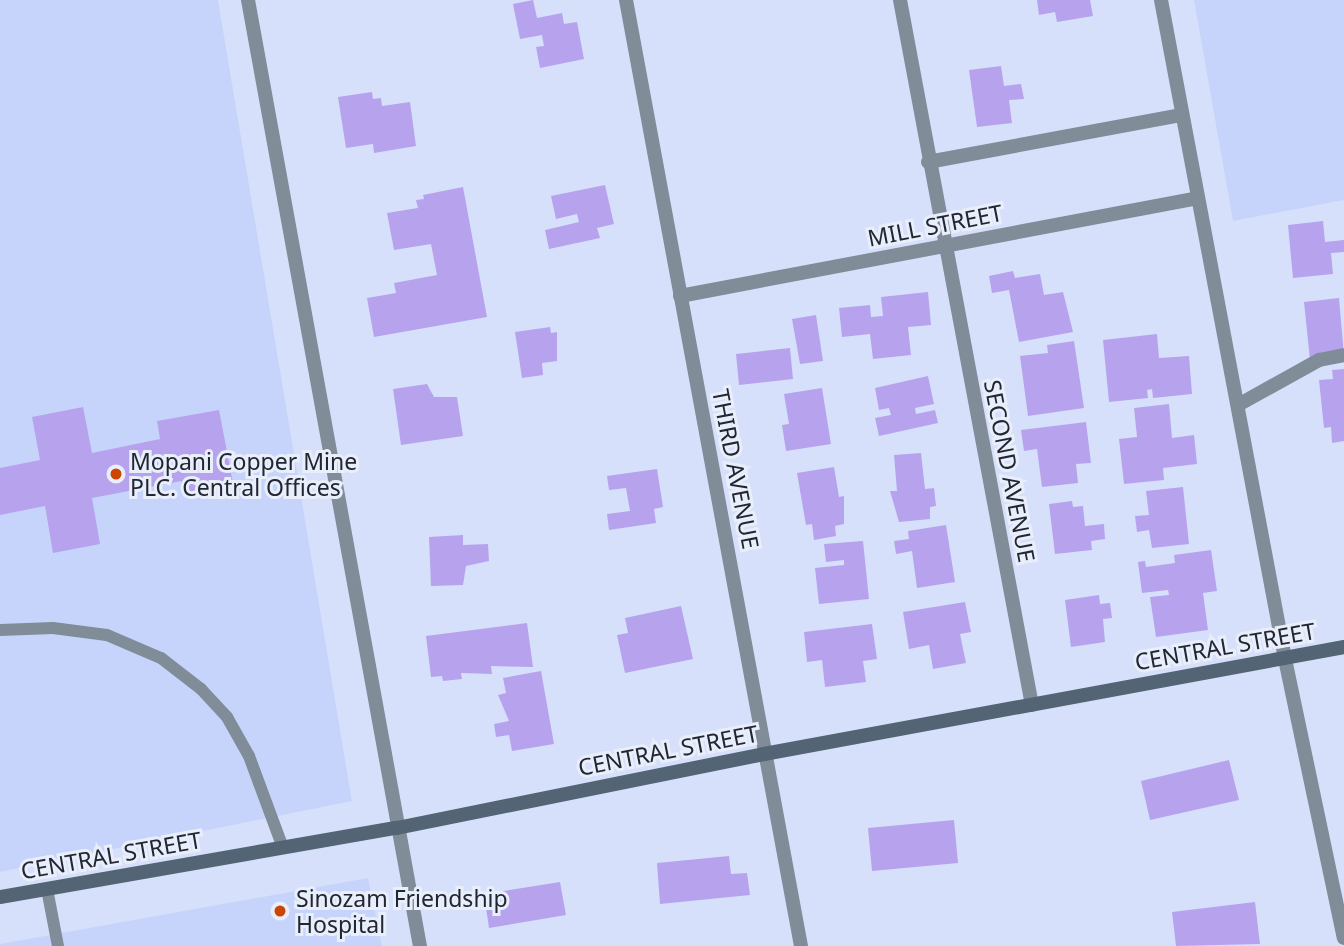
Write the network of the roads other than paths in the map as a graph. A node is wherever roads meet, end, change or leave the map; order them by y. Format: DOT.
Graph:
graph roads {
  1 [pos="248,0"];
  2 [pos="626,0"];
  3 [pos="900,0"];
  4 [pos="1161,0"];
  5 [pos="1182,115"];
  6 [pos="928,162"];
  7 [pos="1198,198"];
  8 [pos="944,246"];
  9 [pos="680,296"];
  10 [pos="1344,355"];
  11 [pos="1238,405"];
  12 [pos="0,630"];
  13 [pos="1344,647"];
  14 [pos="1285,659"];
  15 [pos="1032,705"];
  16 [pos="764,754"];
  17 [pos="397,828"];
  18 [pos="283,848"];
  19 [pos="47,889"];
  20 [pos="0,897"];
  21 [pos="1344,938"];
  22 [pos="58,946"];
  23 [pos="420,946"];
  24 [pos="801,946"];
  1 -- 17 [label="street"];
  2 -- 9 [label="street, THIRD AVENUE"];
  3 -- 6 [label="street, SECOND AVENUE"];
  4 -- 5 [label="street"];
  5 -- 6 [label="street"];
  5 -- 7 [label="street"];
  6 -- 8 [label="street, SECOND AVENUE"];
  7 -- 8 [label="street, MILL STREET"];
  7 -- 11 [label="street"];
  8 -- 9 [label="street, MILL STREET"];
  8 -- 15 [label="street, SECOND AVENUE"];
  9 -- 16 [label="street, THIRD AVENUE"];
  10 -- 11 [label="street"];
  11 -- 14 [label="street"];
  12 -- 18 [label="lane"];
  13 -- 14 [label="main road, CENTRAL STREET"];
  14 -- 15 [label="main road, CENTRAL STREET"];
  14 -- 21 [label="street"];
  15 -- 16 [label="main road, CENTRAL STREET"];
  16 -- 17 [label="main road, CENTRAL STREET"];
  16 -- 24 [label="street, THIRD AVENUE"];
  17 -- 18 [label="main road, CENTRAL STREET"];
  17 -- 23 [label="street"];
  18 -- 19 [label="main road, CENTRAL STREET"];
  19 -- 20 [label="main road, CENTRAL STREET"];
  19 -- 22 [label="lane"];
}
